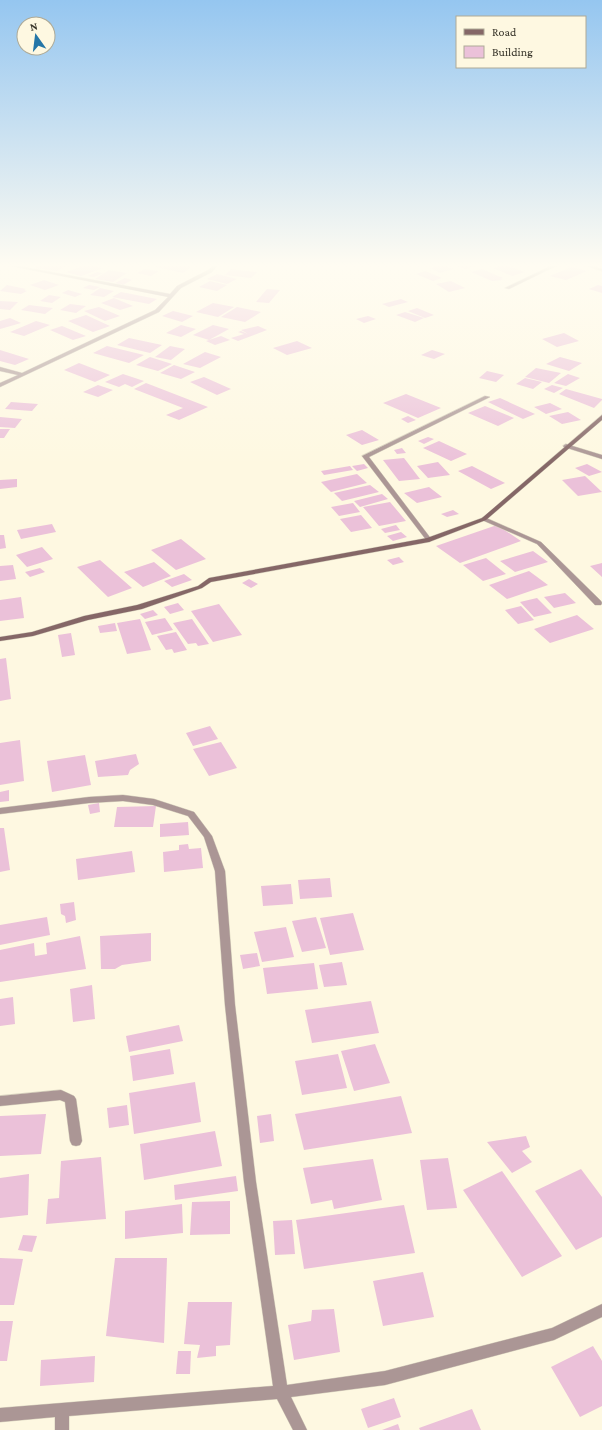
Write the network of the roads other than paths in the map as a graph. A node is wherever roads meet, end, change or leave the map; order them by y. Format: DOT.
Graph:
graph roads {
  1 [pos="112,332"];
  2 [pos="0,369"];
  3 [pos="21,374"];
  4 [pos="0,385"];
  5 [pos="487,397"];
  6 [pos="602,417"];
  7 [pos="566,446"];
  8 [pos="602,457"];
  9 [pos="484,519"];
  10 [pos="429,540"];
  11 [pos="598,603"];
  12 [pos="0,639"];
  13 [pos="0,811"];
  14 [pos="0,1101"];
  15 [pos="76,1141"];
  16 [pos="602,1310"];
  17 [pos="281,1392"];
  18 [pos="62,1410"];
  19 [pos="0,1414"];
  20 [pos="62,1430"];
  21 [pos="300,1430"];
  1 -- 3 [label="street"];
  2 -- 3 [label="street"];
  3 -- 4 [label="street"];
  5 -- 10 [label="street"];
  6 -- 7 [label="street"];
  7 -- 8 [label="street"];
  7 -- 9 [label="street"];
  9 -- 10 [label="street"];
  9 -- 11 [label="street"];
  10 -- 12 [label="street"];
  13 -- 17 [label="street"];
  14 -- 15 [label="street"];
  16 -- 17 [label="street"];
  17 -- 18 [label="street"];
  17 -- 21 [label="street"];
  18 -- 19 [label="street"];
  18 -- 20 [label="street"];
}
